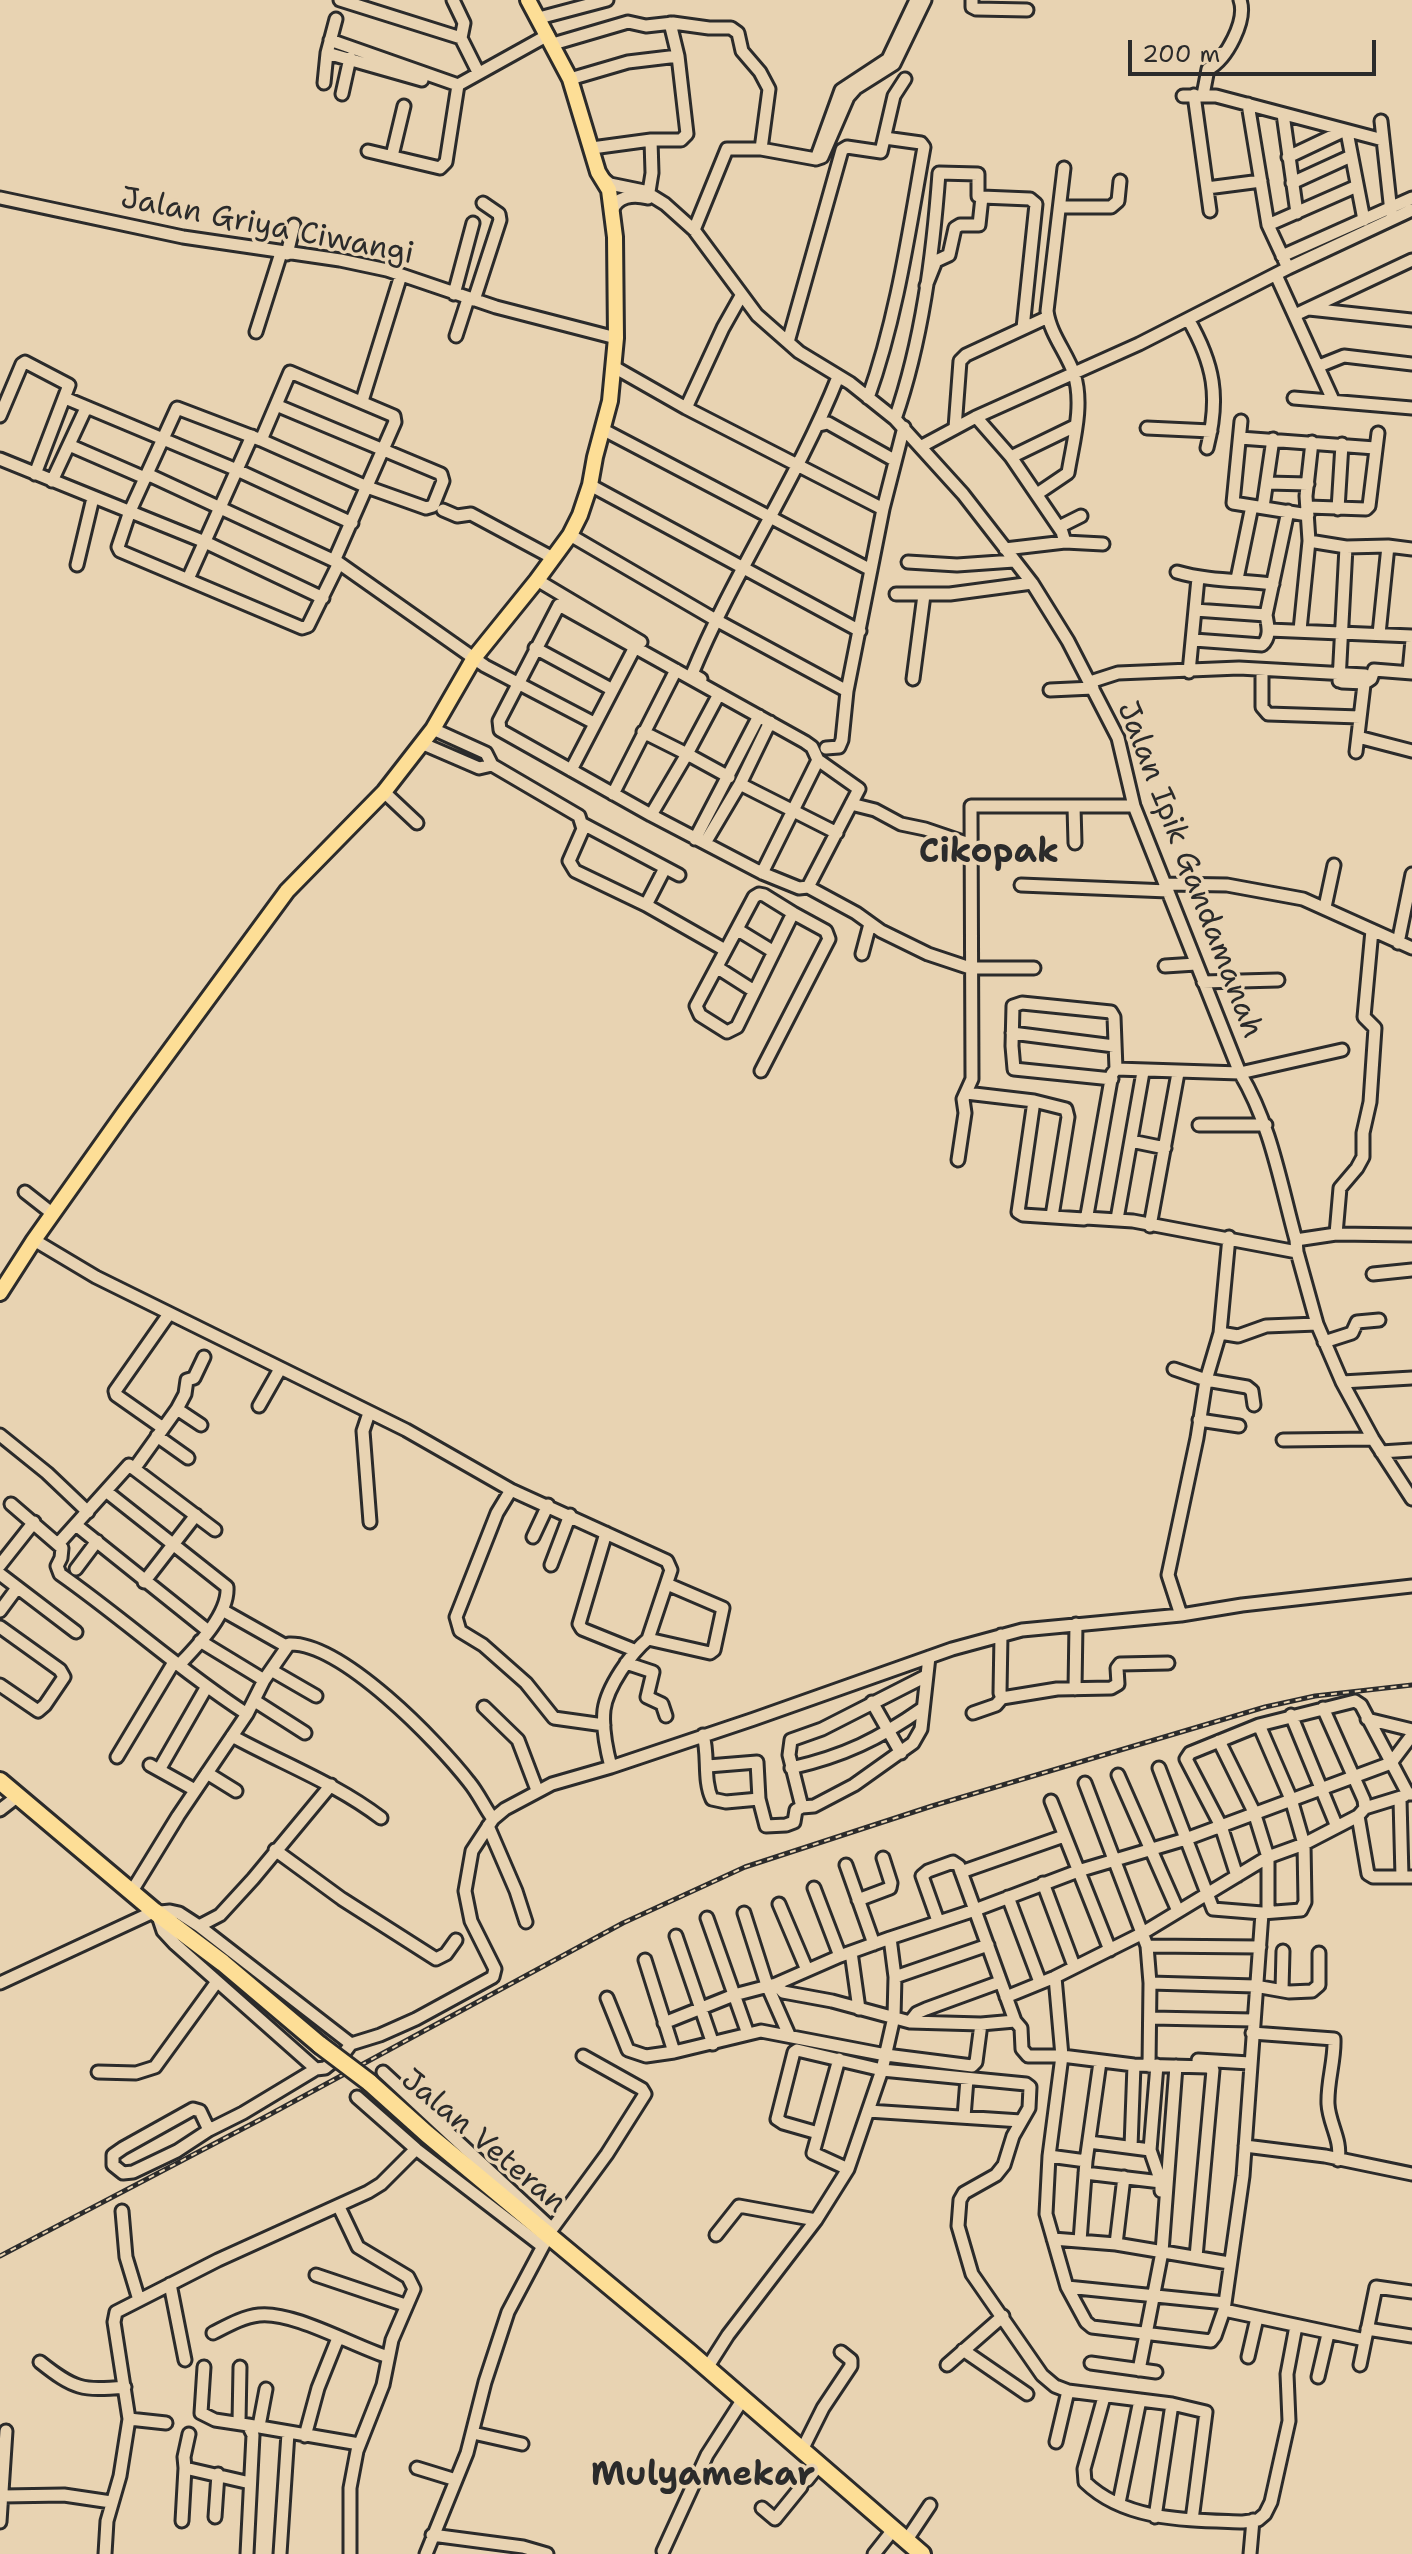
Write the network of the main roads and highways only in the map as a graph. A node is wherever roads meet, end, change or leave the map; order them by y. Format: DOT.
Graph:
graph roads {
  1 [pos="528,0"];
  2 [pos="3,1284"];
  3 [pos="0,1781"];
  4 [pos="922,2554"];
  1 -- 2 [label="main road"];
  3 -- 4 [label="highway, Jalan Veteran, bridge"];
}
